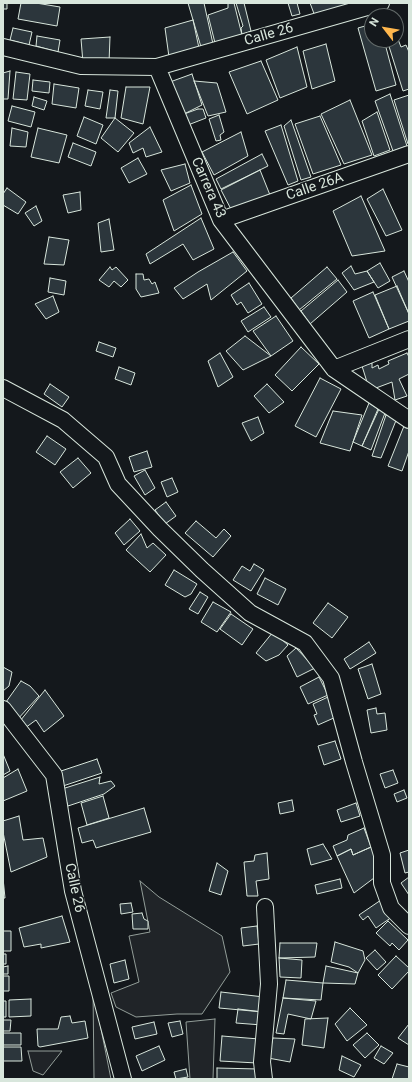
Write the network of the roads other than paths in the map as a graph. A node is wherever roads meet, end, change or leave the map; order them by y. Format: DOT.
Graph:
graph roads {
  1 [pos="381,3"];
  2 [pos="3,48"];
  3 [pos="157,68"];
  4 [pos="409,154"];
  5 [pos="221,220"];
  6 [pos="409,339"];
  7 [pos="334,368"];
  8 [pos="3,388"];
  9 [pos="409,420"];
  10 [pos="3,709"];
  11 [pos="265,907"];
  12 [pos="409,926"];
  13 [pos="123,1079"];
  14 [pos="264,1079"];
  1 -- 3 [label="street, Calle 26"];
  2 -- 3 [label="street"];
  3 -- 5 [label="street, Carrera 43"];
  4 -- 5 [label="street, Calle 26A"];
  5 -- 7 [label="street, Carrera 43"];
  6 -- 7 [label="street"];
  7 -- 9 [label="street, Carrera 43"];
  8 -- 12 [label="street"];
  10 -- 13 [label="street, Calle 26"];
  11 -- 14 [label="street"];
}
